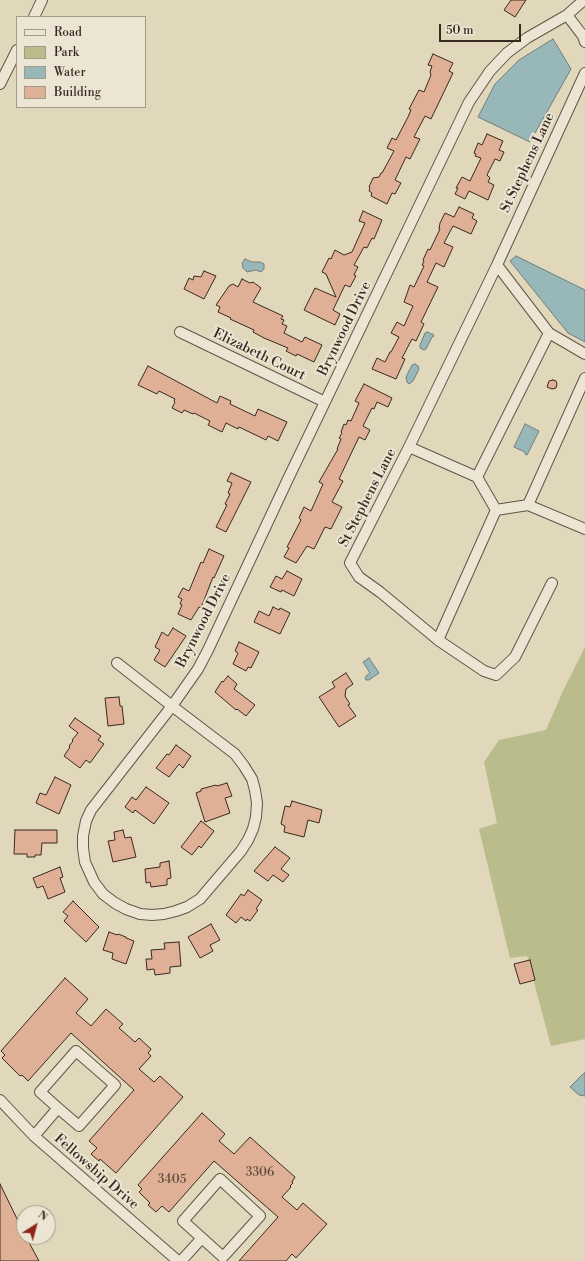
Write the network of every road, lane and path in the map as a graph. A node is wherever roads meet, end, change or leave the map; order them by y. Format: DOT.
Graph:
graph roads {
  1 [pos="42,0"];
  2 [pos="584,0"];
  3 [pos="34,16"];
  4 [pos="567,16"];
  5 [pos="585,42"];
  6 [pos="16,52"];
  7 [pos="585,73"];
  8 [pos="0,84"];
  9 [pos="497,265"];
  10 [pos="180,332"];
  11 [pos="549,332"];
  12 [pos="585,354"];
  13 [pos="585,378"];
  14 [pos="325,402"];
  15 [pos="409,447"];
  16 [pos="477,477"];
  17 [pos="528,505"];
  18 [pos="496,510"];
  19 [pos="585,529"];
  20 [pos="552,583"];
  21 [pos="438,640"];
  22 [pos="117,663"];
  23 [pos="172,706"];
  24 [pos="0,1100"];
  25 [pos="58,1108"];
  26 [pos="34,1136"];
  27 [pos="202,1238"];
  28 [pos="178,1261"];
  29 [pos="181,1261"];
  1 -- 3 [label="street"];
  2 -- 4 [label="street, Brynwood Drive"];
  4 -- 5 [label="street"];
  4 -- 14 [label="street, Brynwood Drive"];
  6 -- 8 [label="street"];
  7 -- 9 [label="street, St Stephens Lane"];
  9 -- 11 [label="street"];
  9 -- 15 [label="street, St Stephens Lane"];
  10 -- 14 [label="street, Elizabeth Court"];
  11 -- 12 [label="street"];
  11 -- 16 [label="street"];
  13 -- 17 [label="street"];
  14 -- 23 [label="street, Brynwood Drive"];
  15 -- 16 [label="street, St Stephens Lane"];
  15 -- 21 [label="street, St Stephens Lane"];
  16 -- 18 [label="street"];
  17 -- 18 [label="street"];
  17 -- 19 [label="street"];
  18 -- 21 [label="street"];
  20 -- 21 [label="street, St Stephens Lane"];
  22 -- 23 [label="street, Brynwood Drive"];
  23 -- 23 [label="street, Brynwood Drive"];
  24 -- 26 [label="street, Fellowship Drive"];
  25 -- 25 [label="street"];
  25 -- 26 [label="street"];
  26 -- 28 [label="street, Fellowship Drive"];
  27 -- 27 [label="street"];
  27 -- 29 [label="street"];
}
